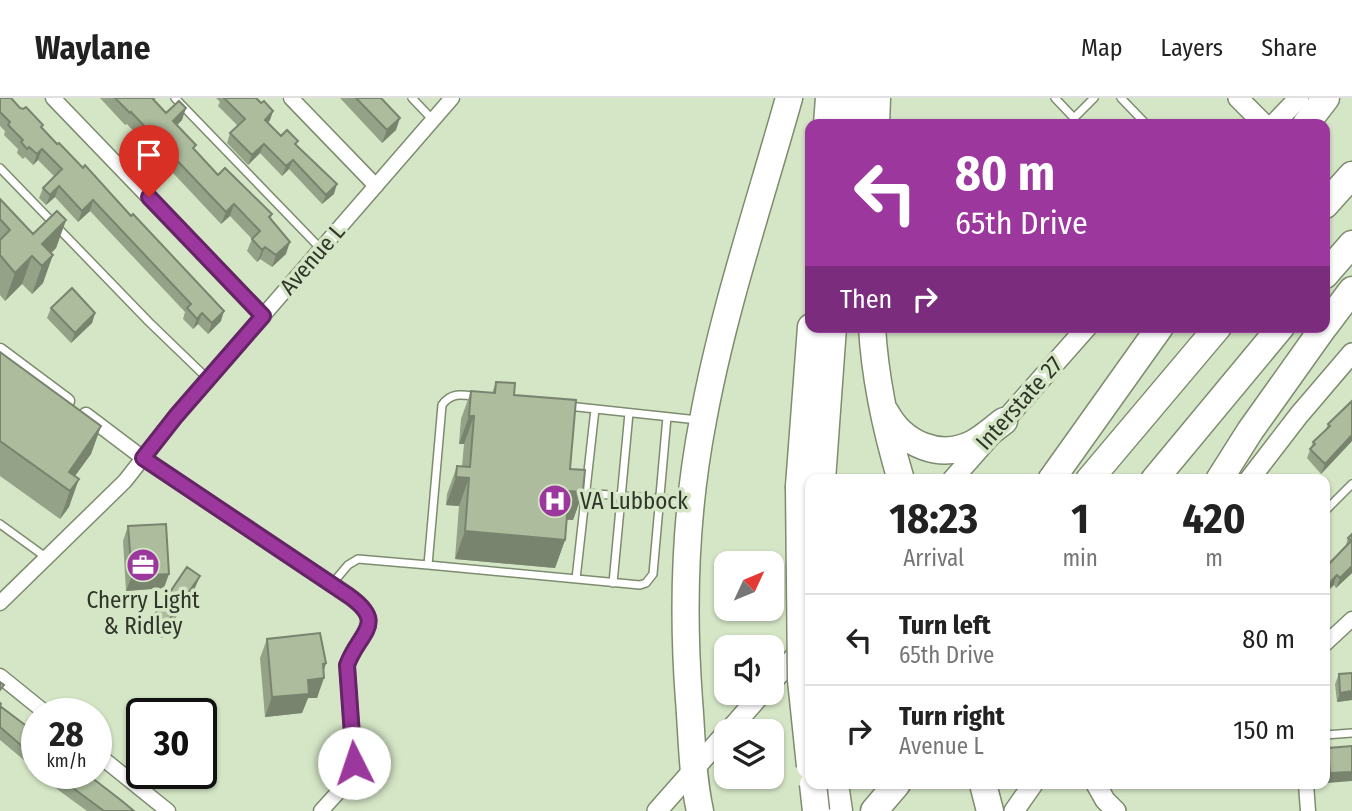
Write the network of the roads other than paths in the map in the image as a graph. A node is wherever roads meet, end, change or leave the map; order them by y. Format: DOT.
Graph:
graph roads {
  1 [pos="53,98"];
  2 [pos="175,98"];
  3 [pos="291,98"];
  4 [pos="412,98"];
  5 [pos="452,98"];
  6 [pos="789,98"];
  7 [pos="829,98"];
  8 [pos="852,98"];
  9 [pos="877,98"];
  10 [pos="1055,98"];
  11 [pos="1094,98"];
  12 [pos="1121,98"];
  13 [pos="1238,98"];
  14 [pos="1299,98"];
  15 [pos="1326,98"];
  16 [pos="827,119"];
  17 [pos="850,119"];
  18 [pos="876,119"];
  19 [pos="1141,119"];
  20 [pos="1259,119"];
  21 [pos="1279,119"];
  22 [pos="1310,119"];
  23 [pos="433,120"];
  24 [pos="0,168"];
  25 [pos="1352,175"];
  26 [pos="376,186"];
  27 [pos="1330,199"];
  28 [pos="1352,244"];
  29 [pos="321,249"];
  30 [pos="1330,269"];
  31 [pos="1352,290"];
  32 [pos="263,316"];
  33 [pos="1330,319"];
  34 [pos="811,333"];
  35 [pos="832,333"];
  36 [pos="873,333"];
  37 [pos="1082,333"];
  38 [pos="1156,333"];
  39 [pos="1213,333"];
  40 [pos="1276,333"];
  41 [pos="1320,333"];
  42 [pos="0,351"];
  43 [pos="1352,354"];
  44 [pos="208,379"];
  45 [pos="485,397"];
  46 [pos="553,405"];
  47 [pos="883,408"];
  48 [pos="595,409"];
  49 [pos="629,413"];
  50 [pos="667,417"];
  51 [pos="703,421"];
  52 [pos="1004,421"];
  53 [pos="143,458"];
  54 [pos="811,474"];
  55 [pos="812,474"];
  56 [pos="899,474"];
  57 [pos="957,474"];
  58 [pos="1055,474"];
  59 [pos="1094,474"];
  60 [pos="1159,474"];
  61 [pos="1223,474"];
  62 [pos="1254,474"];
  63 [pos="1352,484"];
  64 [pos="585,493"];
  65 [pos="620,496"];
  66 [pos="660,499"];
  67 [pos="691,502"];
  68 [pos="1330,506"];
  69 [pos="0,524"];
  70 [pos="47,558"];
  71 [pos="428,565"];
  72 [pos="576,579"];
  73 [pos="612,583"];
  74 [pos="332,584"];
  75 [pos="0,603"];
  76 [pos="805,614"];
  77 [pos="1352,619"];
  78 [pos="1352,638"];
  79 [pos="1330,639"];
  80 [pos="1330,642"];
  81 [pos="805,645"];
  82 [pos="784,668"];
  83 [pos="0,676"];
  84 [pos="27,698"];
  85 [pos="751,705"];
  86 [pos="805,712"];
  87 [pos="739,719"];
  88 [pos="1352,733"];
  89 [pos="1330,735"];
  90 [pos="714,747"];
  91 [pos="112,766"];
  92 [pos="694,770"];
  93 [pos="814,789"];
  94 [pos="823,789"];
  95 [pos="836,789"];
  96 [pos="893,789"];
  97 [pos="984,789"];
  98 [pos="1029,789"];
  99 [pos="1099,789"];
  100 [pos="1306,789"];
  101 [pos="699,807"];
  102 [pos="168,811"];
  103 [pos="321,811"];
  104 [pos="657,811"];
  105 [pos="803,811"];
  106 [pos="817,811"];
  107 [pos="839,811"];
  108 [pos="874,811"];
  109 [pos="990,811"];
  110 [pos="1014,811"];
  111 [pos="1116,811"];
  112 [pos="1308,811"];
  1 -- 32 [label="street"];
  2 -- 29 [label="lane"];
  3 -- 26 [label="street"];
  4 -- 23 [label="lane"];
  5 -- 23 [label="street, Avenue L"];
  6 -- 51 [label="highway"];
  7 -- 16 [label="highway"];
  8 -- 17 [label="highway"];
  9 -- 18 [label="highway"];
  10 -- 11 [label="lane"];
  12 -- 19 [label="lane"];
  13 -- 20 [label="main road"];
  14 -- 21 [label="main road"];
  15 -- 22 [label="highway"];
  23 -- 26 [label="street, Avenue L"];
  24 -- 44 [label="lane"];
  25 -- 27 [label="highway"];
  26 -- 29 [label="street, Avenue L"];
  28 -- 30 [label="highway"];
  29 -- 32 [label="street, Avenue L"];
  31 -- 33 [label="highway"];
  32 -- 44 [label="street, Avenue L"];
  34 -- 54 [label="highway"];
  35 -- 55 [label="highway"];
  36 -- 47 [label="highway"];
  37 -- 52 [label="main road, Interstate 27"];
  38 -- 58 [label="highway"];
  39 -- 59 [label="highway"];
  40 -- 60 [label="highway"];
  41 -- 61 [label="highway"];
  42 -- 53 [label="street"];
  43 -- 62 [label="main road"];
  44 -- 53 [label="street, Avenue L"];
  45 -- 71 [label="lane"];
  46 -- 48 [label="lane"];
  47 -- 52 [label="highway"];
  47 -- 56 [label="highway"];
  48 -- 49 [label="lane"];
  48 -- 64 [label="lane"];
  49 -- 50 [label="lane"];
  49 -- 65 [label="lane"];
  50 -- 51 [label="lane"];
  50 -- 66 [label="lane"];
  51 -- 67 [label="highway"];
  52 -- 57 [label="main road, Interstate 27"];
  53 -- 70 [label="street, Avenue L"];
  53 -- 74 [label="street"];
  63 -- 68 [label="lane"];
  64 -- 65 [label="lane"];
  64 -- 72 [label="lane"];
  65 -- 66 [label="lane"];
  65 -- 73 [label="lane"];
  66 -- 67 [label="lane"];
  66 -- 73 [label="lane"];
  67 -- 92 [label="highway"];
  69 -- 70 [label="lane"];
  70 -- 75 [label="street, Avenue L"];
  71 -- 72 [label="lane"];
  71 -- 74 [label="lane"];
  72 -- 73 [label="lane"];
  74 -- 103 [label="street"];
  76 -- 86 [label="highway, bridge"];
  77 -- 79 [label="street"];
  78 -- 80 [label="street"];
  81 -- 82 [label="main road"];
  83 -- 84 [label="street"];
  85 -- 87 [label="main road"];
  88 -- 89 [label="lane"];
  90 -- 92 [label="main road"];
  91 -- 102 [label="street"];
  92 -- 101 [label="highway"];
  92 -- 104 [label="main road"];
  93 -- 106 [label="highway, bridge"];
  94 -- 105 [label="highway"];
  95 -- 107 [label="highway"];
  96 -- 108 [label="highway"];
  97 -- 109 [label="highway"];
  98 -- 110 [label="main road"];
  99 -- 111 [label="main road"];
  100 -- 112 [label="street"];
}
